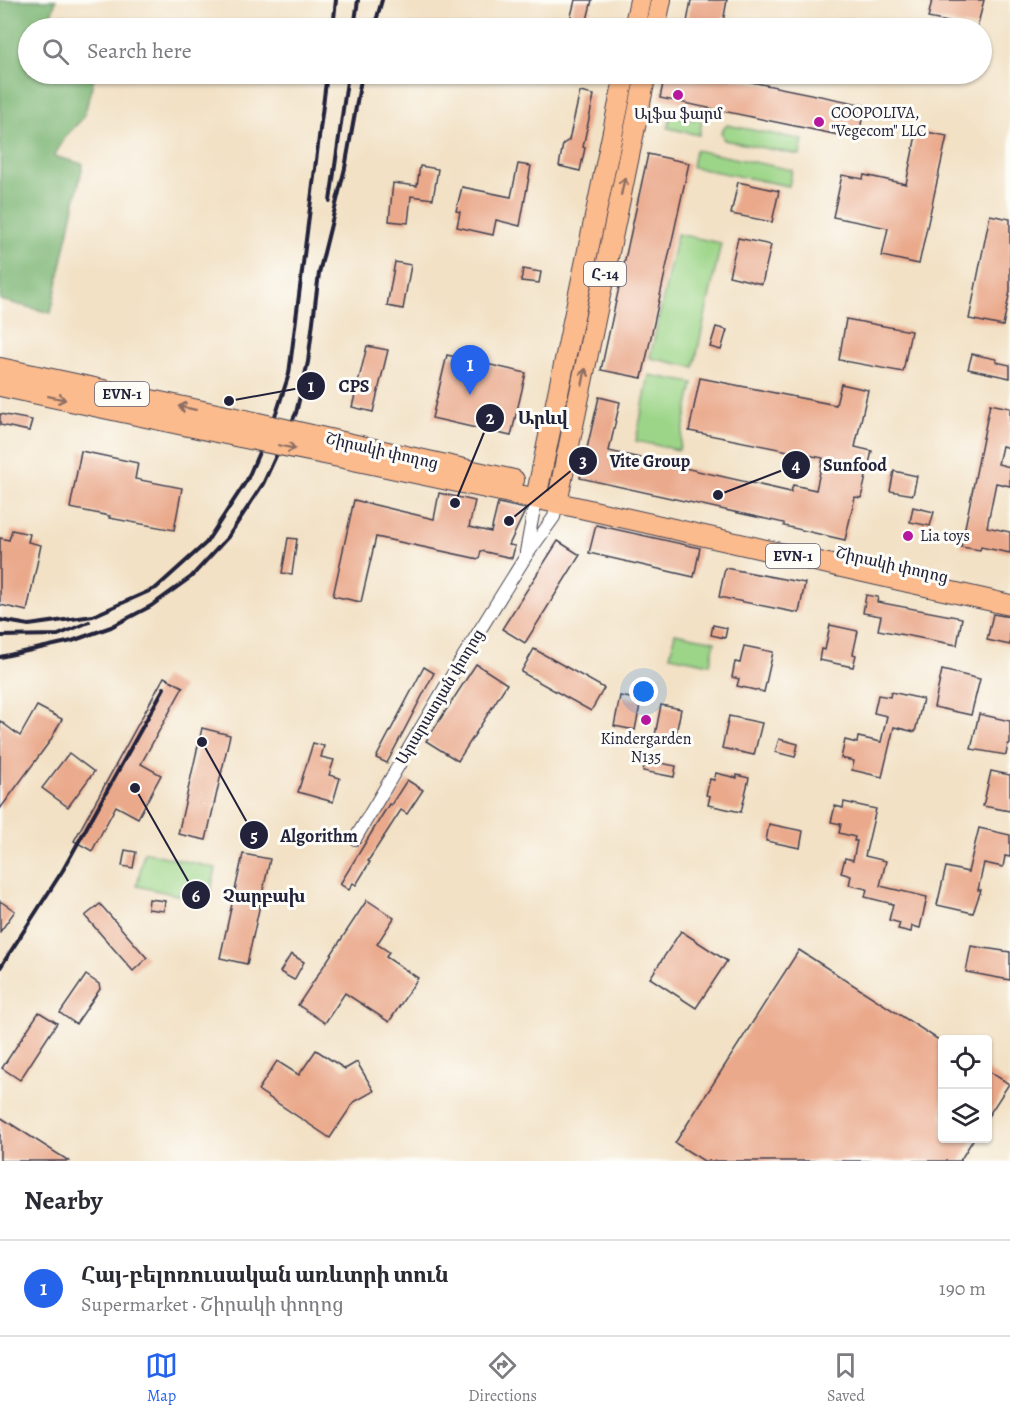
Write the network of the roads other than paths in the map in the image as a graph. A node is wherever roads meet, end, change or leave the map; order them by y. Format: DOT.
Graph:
graph roads {
  1 [pos="640,0"];
  2 [pos="661,0"];
  3 [pos="636,18"];
  4 [pos="657,18"];
  5 [pos="623,84"];
  6 [pos="644,84"];
  7 [pos="0,368"];
  8 [pos="0,386"];
  9 [pos="242,429"];
  10 [pos="537,492"];
  11 [pos="559,496"];
  12 [pos="526,556"];
  13 [pos="1010,592"];
  14 [pos="1010,605"];
  15 [pos="355,838"];
  1 -- 3 [label="main road"];
  2 -- 4 [label="main road"];
  5 -- 10 [label="main road, Արարատյան փողոց / Հ-14"];
  11 -- 6 [label="main road, Արարատյան փողոց / Հ-14, one-way"];
  9 -- 7 [label="main road, Շիրակի փողոց / EVN-1, one-way"];
  8 -- 9 [label="main road, Շիրակի փողոց / EVN-1, one-way"];
  9 -- 10 [label="main road, Շիրակի փողոց / EVN-1, bridge"];
  10 -- 11 [label="main road, Շիրակի փողոց / EVN-1"];
  10 -- 12 [label="street, Արարատյան փողոց"];
  11 -- 12 [label="street, Արարատյան փողոց"];
  11 -- 13 [label="main road, Շիրակի փողոց / EVN-1"];
  11 -- 14 [label="main road, Շիրակի փողոց / EVN-1"];
  12 -- 15 [label="street, Արարատյան փողոց"];
}
